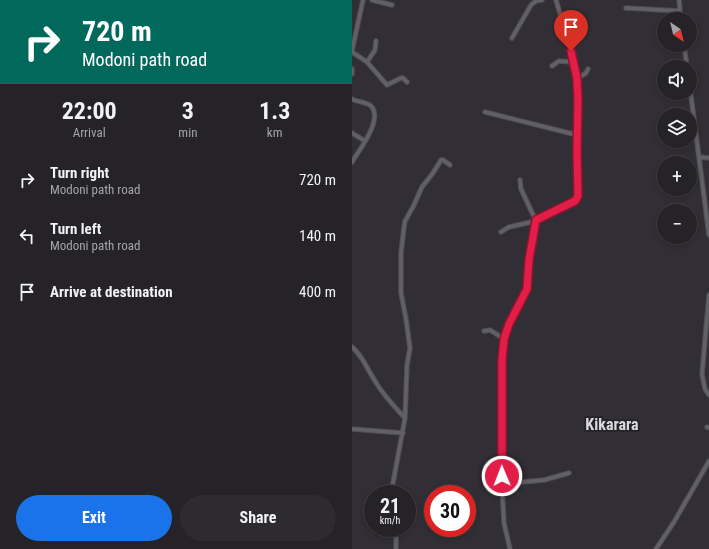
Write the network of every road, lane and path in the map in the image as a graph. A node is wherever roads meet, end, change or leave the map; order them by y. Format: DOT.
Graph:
graph roads {
  1 [pos="363,0"];
  2 [pos="372,0"];
  3 [pos="542,0"];
  4 [pos="556,0"];
  5 [pos="679,0"];
  6 [pos="392,5"];
  7 [pos="626,8"];
  8 [pos="680,11"];
  9 [pos="512,38"];
  10 [pos="376,41"];
  11 [pos="352,52"];
  12 [pos="367,62"];
  13 [pos="573,62"];
  14 [pos="552,66"];
  15 [pos="352,69"];
  16 [pos="588,69"];
  17 [pos="352,74"];
  18 [pos="577,79"];
  19 [pos="407,82"];
  20 [pos="352,99"];
  21 [pos="692,100"];
  22 [pos="485,112"];
  23 [pos="352,133"];
  24 [pos="577,135"];
  25 [pos="365,142"];
  26 [pos="699,157"];
  27 [pos="709,158"];
  28 [pos="352,162"];
  29 [pos="450,165"];
  30 [pos="520,180"];
  31 [pos="536,220"];
  32 [pos="501,232"];
  33 [pos="709,234"];
  34 [pos="709,295"];
  35 [pos="484,332"];
  36 [pos="504,339"];
  37 [pos="352,347"];
  38 [pos="709,395"];
  39 [pos="405,418"];
  40 [pos="352,429"];
  41 [pos="403,433"];
  42 [pos="709,461"];
  43 [pos="569,473"];
  44 [pos="393,485"];
  45 [pos="502,488"];
  46 [pos="396,537"];
  47 [pos="396,549"];
  48 [pos="510,549"];
  49 [pos="656,549"];
  1 -- 11 [label="street"];
  2 -- 6 [label="street"];
  3 -- 9 [label="street"];
  4 -- 13 [label="street"];
  5 -- 8 [label="street"];
  7 -- 8 [label="street"];
  10 -- 12 [label="street"];
  11 -- 12 [label="street"];
  12 -- 19 [label="street"];
  13 -- 14 [label="street"];
  13 -- 18 [label="street"];
  15 -- 17 [label="street"];
  16 -- 18 [label="street"];
  18 -- 24 [label="street"];
  20 -- 25 [label="street"];
  21 -- 26 [label="street"];
  22 -- 24 [label="street"];
  23 -- 25 [label="street"];
  24 -- 31 [label="street"];
  25 -- 28 [label="street"];
  26 -- 27 [label="street"];
  26 -- 33 [label="street"];
  29 -- 39 [label="street"];
  30 -- 31 [label="street"];
  31 -- 32 [label="street"];
  31 -- 36 [label="street"];
  34 -- 38 [label="street"];
  35 -- 36 [label="street"];
  36 -- 45 [label="street"];
  37 -- 39 [label="street"];
  39 -- 41 [label="street"];
  40 -- 41 [label="street"];
  41 -- 44 [label="street"];
  42 -- 49 [label="street"];
  43 -- 45 [label="street"];
  45 -- 48 [label="street"];
  46 -- 47 [label="street"];
}
